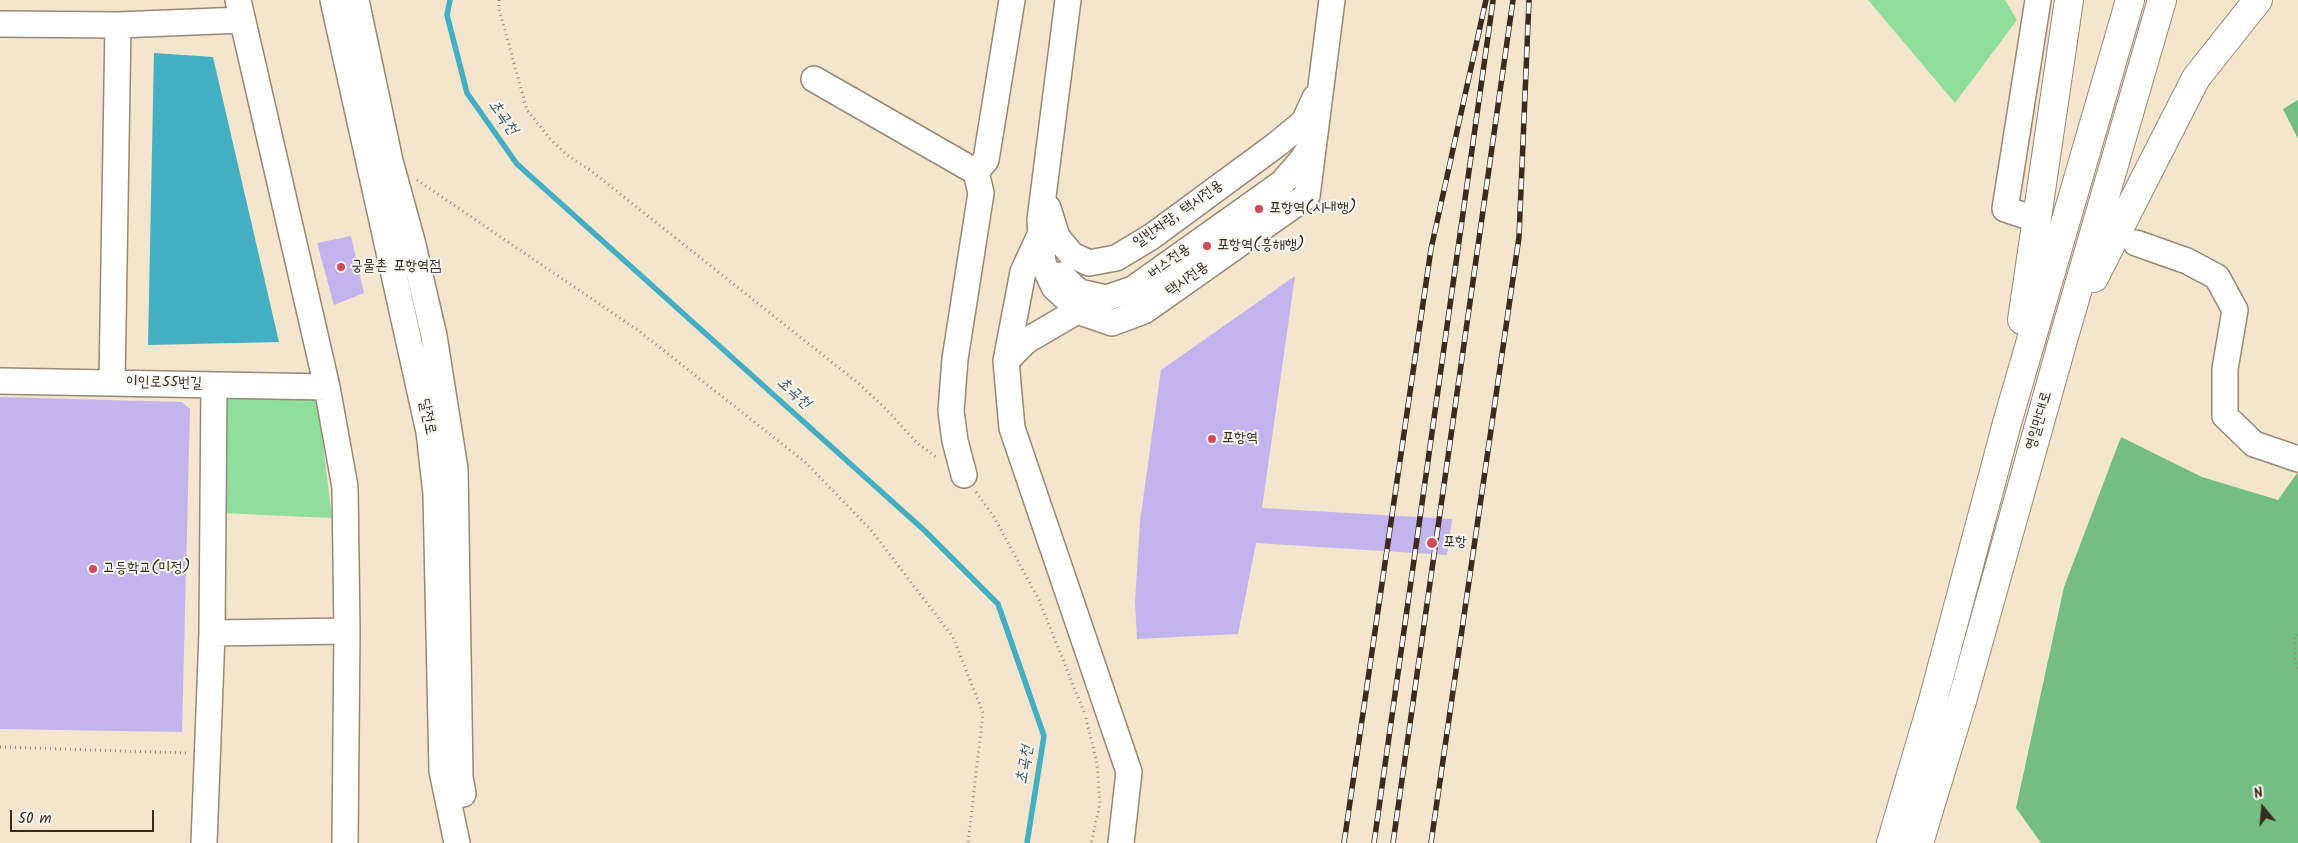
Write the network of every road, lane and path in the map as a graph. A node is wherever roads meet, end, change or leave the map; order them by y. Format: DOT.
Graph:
graph roads {
  1 [pos="333,0"];
  2 [pos="356,0"];
  3 [pos="499,0"];
  4 [pos="1012,0"];
  5 [pos="1068,0"];
  6 [pos="1332,0"];
  7 [pos="2038,0"];
  8 [pos="2069,0"];
  9 [pos="2130,0"];
  10 [pos="2162,0"];
  11 [pos="2258,0"];
  12 [pos="240,10"];
  13 [pos="0,24"];
  14 [pos="118,25"];
  15 [pos="814,79"];
  16 [pos="1321,86"];
  17 [pos="1315,138"];
  18 [pos="390,161"];
  19 [pos="976,172"];
  20 [pos="1043,191"];
  21 [pos="2029,217"];
  22 [pos="1041,238"];
  23 [pos="2136,244"];
  24 [pos="1079,310"];
  25 [pos="2063,340"];
  26 [pos="1006,361"];
  27 [pos="0,380"];
  28 [pos="112,383"];
  29 [pos="214,385"];
  30 [pos="327,387"];
  31 [pos="2007,423"];
  32 [pos="2298,459"];
  33 [pos="964,475"];
  34 [pos="347,631"];
  35 [pos="212,633"];
  36 [pos="2298,635"];
  37 [pos="2298,670"];
  38 [pos="0,747"];
  39 [pos="193,753"];
  40 [pos="204,843"];
  41 [pos="345,843"];
  42 [pos="456,843"];
  43 [pos="472,843"];
  44 [pos="968,843"];
  45 [pos="1091,843"];
  46 [pos="1121,843"];
  47 [pos="1891,843"];
  48 [pos="1919,843"];
  1 -- 42 [label="street, 달전로"];
  2 -- 18 [label="street, 달전로"];
  3 -- 33 [label="path"];
  4 -- 19 [label="street"];
  5 -- 20 [label="street, 택시전용"];
  6 -- 16 [label="street, 택시전용"];
  7 -- 21 [label="street"];
  8 -- 31 [label="highway"];
  9 -- 31 [label="highway, 영일만대로"];
  10 -- 25 [label="highway, 영일만대로"];
  11 -- 25 [label="highway"];
  12 -- 14 [label="street"];
  12 -- 30 [label="street"];
  13 -- 14 [label="street"];
  14 -- 28 [label="street"];
  15 -- 19 [label="street"];
  16 -- 17 [label="street, 택시전용"];
  16 -- 20 [label="street, 일반차량, 택시전용"];
  17 -- 22 [label="street, 버스전용"];
  17 -- 24 [label="street, 택시전용"];
  18 -- 43 [label="street, 달전로"];
  18 -- 44 [label="path"];
  19 -- 33 [label="street"];
  20 -- 22 [label="street, 택시전용"];
  22 -- 24 [label="street, 택시전용"];
  22 -- 26 [label="street"];
  23 -- 32 [label="street"];
  24 -- 26 [label="street"];
  25 -- 48 [label="highway, 영일만대로"];
  26 -- 46 [label="street"];
  27 -- 28 [label="street, 이인로55번길"];
  28 -- 29 [label="street, 이인로55번길"];
  29 -- 30 [label="street, 이인로55번길"];
  29 -- 35 [label="street"];
  30 -- 34 [label="street"];
  31 -- 47 [label="highway, 영일만대로"];
  33 -- 45 [label="path"];
  34 -- 35 [label="street"];
  34 -- 41 [label="street"];
  35 -- 40 [label="street"];
  36 -- 37 [label="path"];
  38 -- 39 [label="path"];
}
